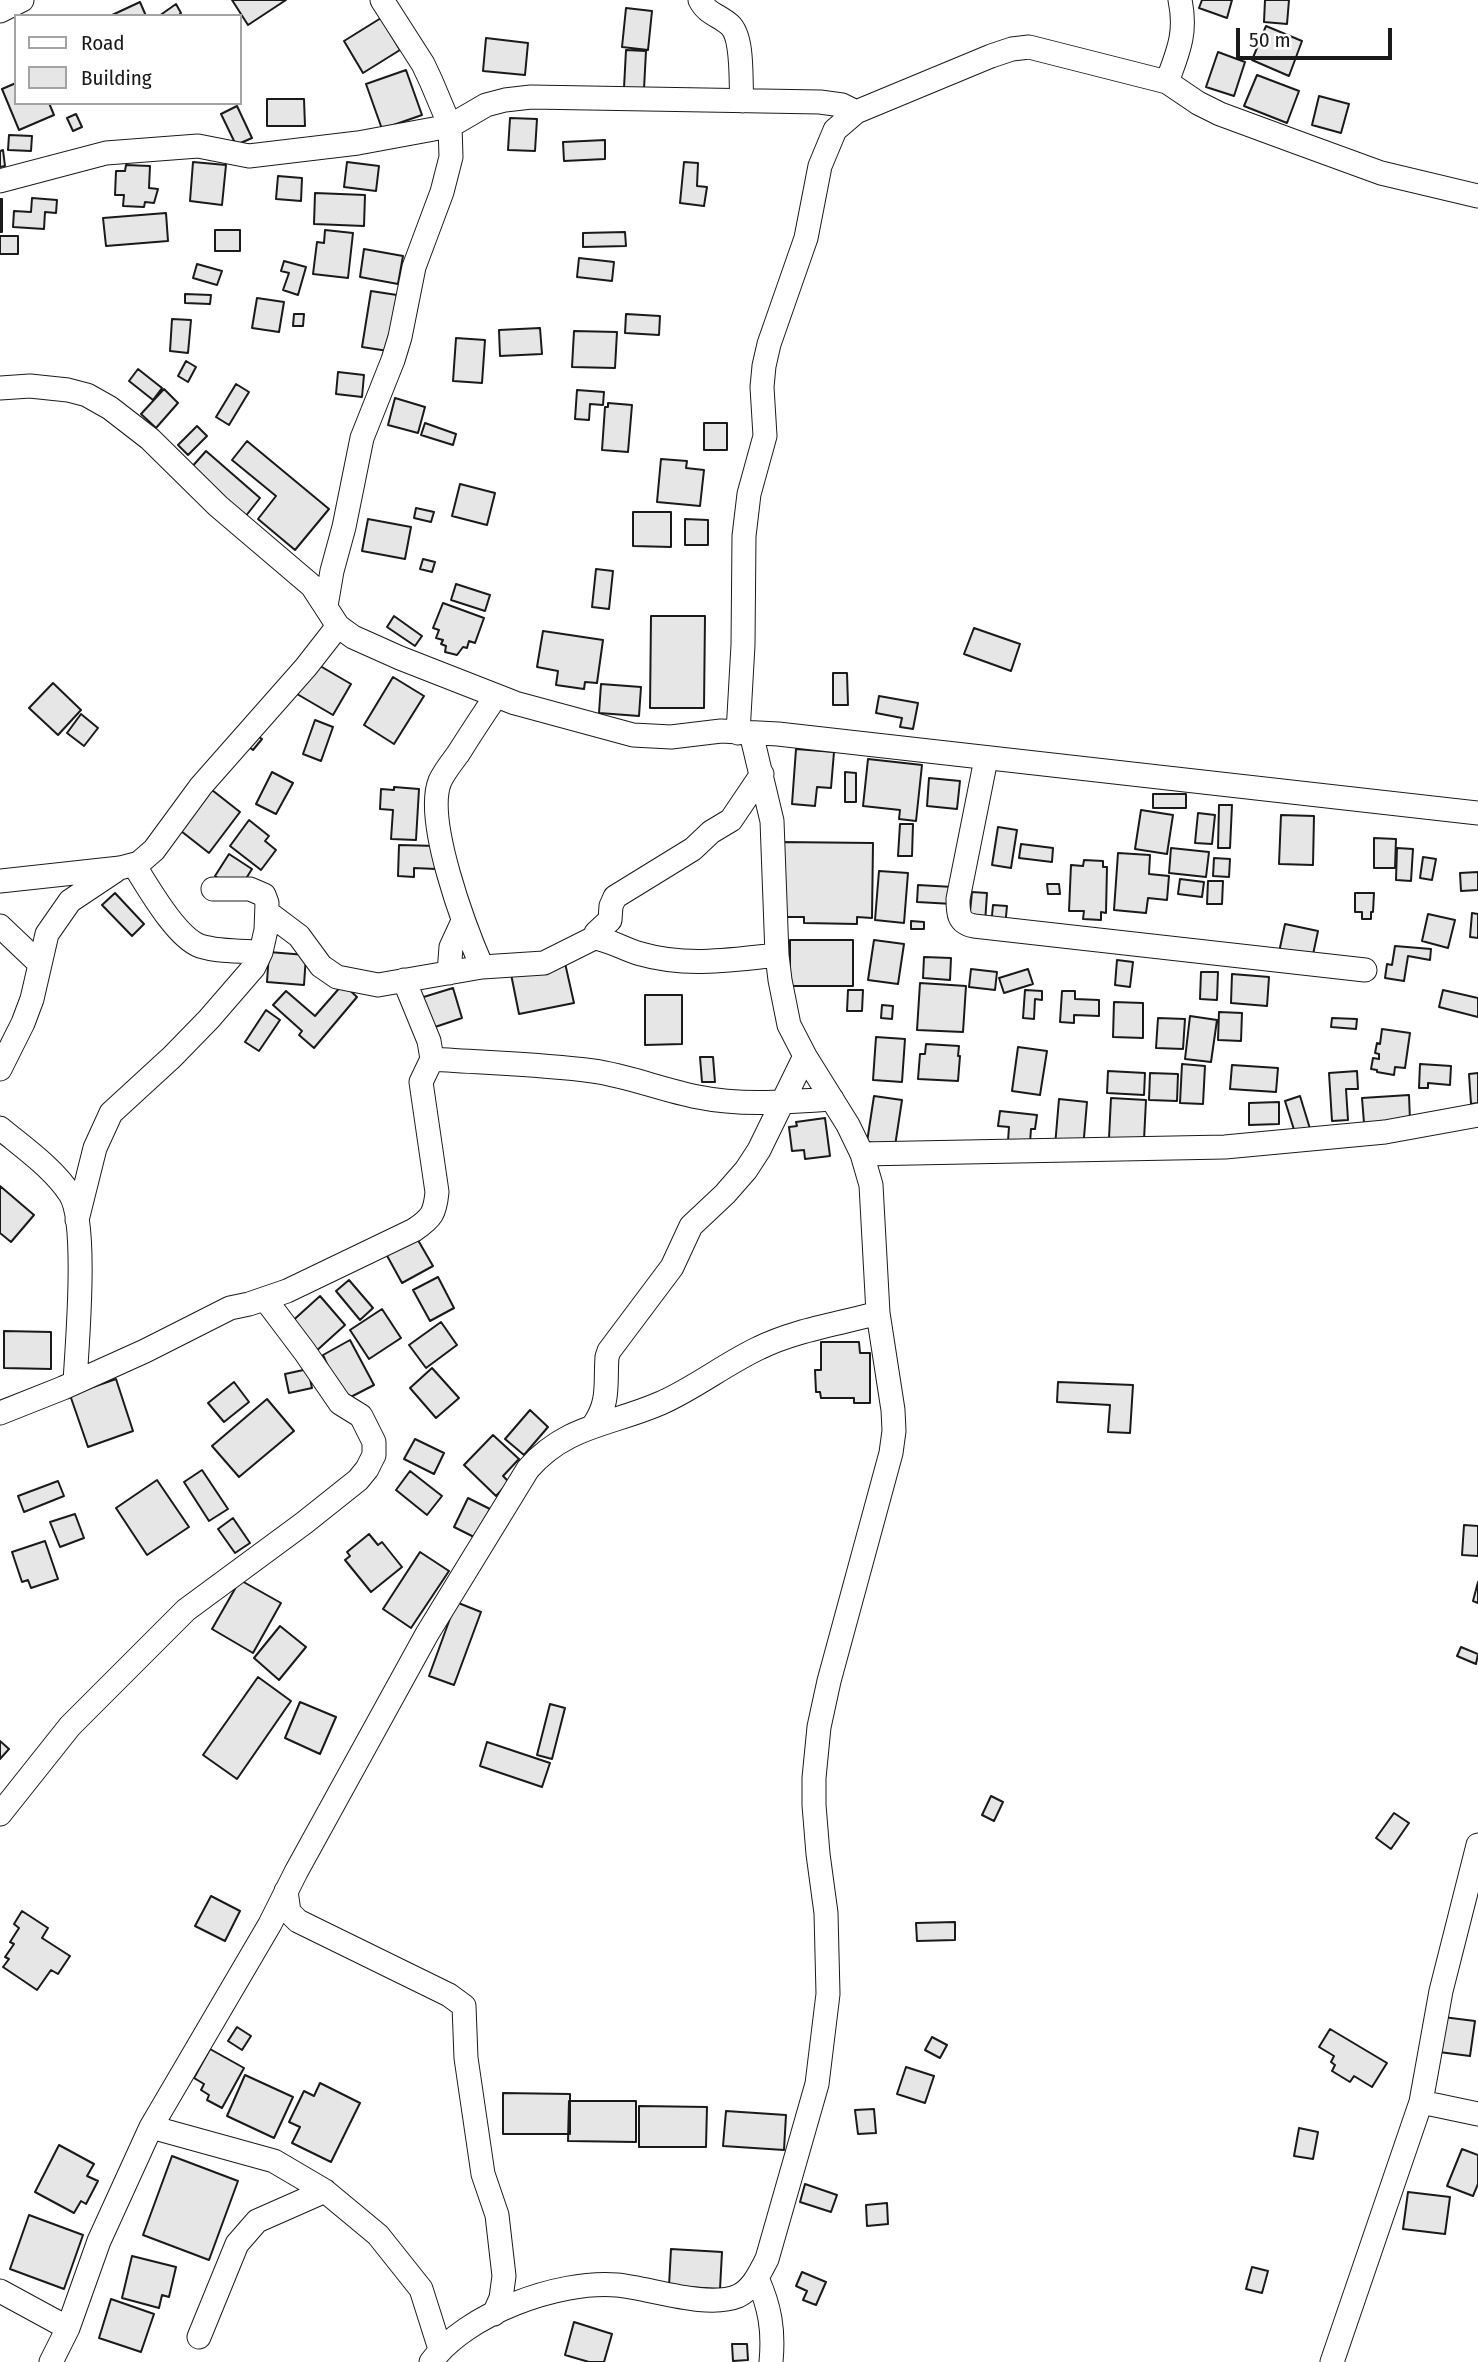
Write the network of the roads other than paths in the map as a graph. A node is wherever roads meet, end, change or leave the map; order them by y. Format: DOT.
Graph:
graph roads {
  1 [pos="22,0"];
  2 [pos="382,0"];
  3 [pos="701,0"];
  4 [pos="1180,0"];
  5 [pos="0,11"];
  6 [pos="1167,82"];
  7 [pos="742,101"];
  8 [pos="856,112"];
  9 [pos="450,126"];
  10 [pos="0,181"];
  11 [pos="1478,196"];
  12 [pos="0,388"];
  13 [pos="332,616"];
  14 [pos="496,696"];
  15 [pos="745,733"];
  16 [pos="986,759"];
  17 [pos="762,774"];
  18 [pos="1478,813"];
  19 [pos="127,866"];
  20 [pos="0,881"];
  21 [pos="213,889"];
  22 [pos="267,912"];
  23 [pos="463,921"];
  24 [pos="0,926"];
  25 [pos="594,938"];
  26 [pos="261,951"];
  27 [pos="777,955"];
  28 [pos="40,964"];
  29 [pos="482,967"];
  30 [pos="1366,970"];
  31 [pos="449,973"];
  32 [pos="404,980"];
  33 [pos="805,1056"];
  34 [pos="432,1059"];
  35 [pos="0,1069"];
  36 [pos="832,1099"];
  37 [pos="782,1103"];
  38 [pos="1478,1115"];
  39 [pos="0,1128"];
  40 [pos="862,1154"];
  41 [pos="77,1220"];
  42 [pos="264,1299"];
  43 [pos="878,1313"];
  44 [pos="75,1382"];
  45 [pos="0,1413"];
  46 [pos="593,1426"];
  47 [pos="0,1814"];
  48 [pos="1478,1845"];
  49 [pos="286,1891"];
  50 [pos="1421,2102"];
  51 [pos="1478,2114"];
  52 [pos="150,2127"];
  53 [pos="325,2191"];
  54 [pos="757,2278"];
  55 [pos="0,2291"];
  56 [pos="494,2314"];
  57 [pos="68,2328"];
  58 [pos="199,2337"];
  59 [pos="435,2356"];
  60 [pos="51,2362"];
  61 [pos="771,2362"];
  62 [pos="1332,2362"];
  1 -- 5 [label="street"];
  2 -- 9 [label="street"];
  3 -- 7 [label="street"];
  4 -- 6 [label="street"];
  6 -- 8 [label="street"];
  6 -- 11 [label="street"];
  7 -- 8 [label="street"];
  7 -- 9 [label="street"];
  8 -- 15 [label="street"];
  9 -- 10 [label="street"];
  9 -- 13 [label="street"];
  12 -- 13 [label="street"];
  13 -- 14 [label="street"];
  13 -- 19 [label="street"];
  14 -- 15 [label="street"];
  14 -- 23 [label="street"];
  15 -- 16 [label="street"];
  15 -- 17 [label="street"];
  16 -- 18 [label="street"];
  16 -- 30 [label="street"];
  17 -- 25 [label="street"];
  17 -- 27 [label="street"];
  19 -- 20 [label="street"];
  19 -- 26 [label="street"];
  19 -- 28 [label="street"];
  21 -- 22 [label="street"];
  22 -- 26 [label="street"];
  22 -- 32 [label="street"];
  23 -- 29 [label="street"];
  23 -- 31 [label="street"];
  24 -- 28 [label="street"];
  25 -- 27 [label="street"];
  25 -- 29 [label="street"];
  26 -- 41 [label="street"];
  27 -- 33 [label="street"];
  28 -- 35 [label="street"];
  29 -- 31 [label="street"];
  31 -- 32 [label="street"];
  32 -- 34 [label="street"];
  33 -- 36 [label="street"];
  33 -- 37 [label="street"];
  34 -- 37 [label="street"];
  34 -- 42 [label="street"];
  36 -- 37 [label="street"];
  36 -- 40 [label="street"];
  37 -- 46 [label="street"];
  38 -- 40 [label="street"];
  39 -- 41 [label="street"];
  40 -- 43 [label="street"];
  41 -- 44 [label="street"];
  42 -- 44 [label="street"];
  42 -- 47 [label="street"];
  43 -- 46 [label="street"];
  43 -- 54 [label="street"];
  44 -- 45 [label="street"];
  46 -- 49 [label="street"];
  48 -- 50 [label="street"];
  49 -- 52 [label="street"];
  49 -- 56 [label="street"];
  50 -- 51 [label="street"];
  50 -- 62 [label="street"];
  52 -- 53 [label="street"];
  52 -- 57 [label="street"];
  53 -- 58 [label="street"];
  53 -- 59 [label="street"];
  54 -- 56 [label="street"];
  54 -- 61 [label="street"];
  55 -- 57 [label="street"];
  56 -- 59 [label="street"];
  57 -- 60 [label="street"];
}
